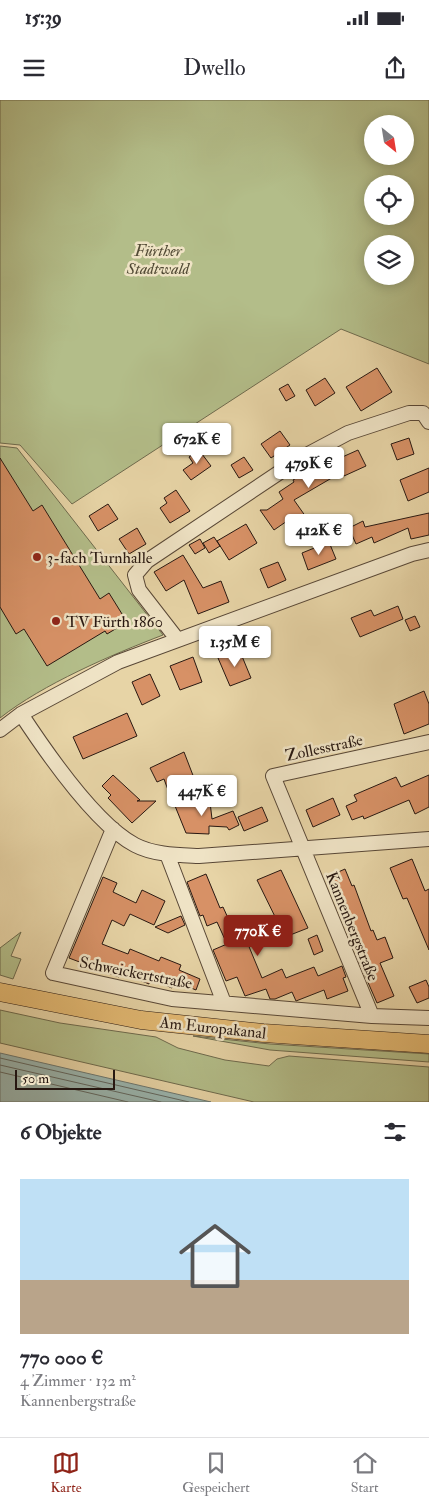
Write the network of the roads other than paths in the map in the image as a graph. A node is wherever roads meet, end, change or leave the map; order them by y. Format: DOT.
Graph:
graph roads {
  1 [pos="429,422"];
  2 [pos="429,550"];
  3 [pos="177,639"];
  4 [pos="20,714"];
  5 [pos="0,730"];
  6 [pos="429,742"];
  7 [pos="113,829"];
  8 [pos="429,839"];
  9 [pos="303,848"];
  10 [pos="166,854"];
  11 [pos="0,992"];
  12 [pos="224,1003"];
  13 [pos="372,1016"];
  14 [pos="429,1018"];
  15 [pos="429,1044"];
  1 -- 3 [label="street"];
  2 -- 3 [label="street"];
  3 -- 4 [label="street"];
  4 -- 5 [label="street"];
  4 -- 7 [label="street, Kannenbergstraße"];
  6 -- 9 [label="street, Zollesstraße"];
  7 -- 10 [label="street, Kannenbergstraße"];
  7 -- 12 [label="street, Schweickertstraße"];
  8 -- 9 [label="street, Kannenbergstraße"];
  9 -- 10 [label="street, Kannenbergstraße"];
  9 -- 13 [label="street, Kannenbergstraße"];
  10 -- 12 [label="street"];
  11 -- 15 [label="main road, Am Europakanal"];
  12 -- 13 [label="street, Schweickertstraße"];
  13 -- 14 [label="street, Schweickertstraße"];
}
